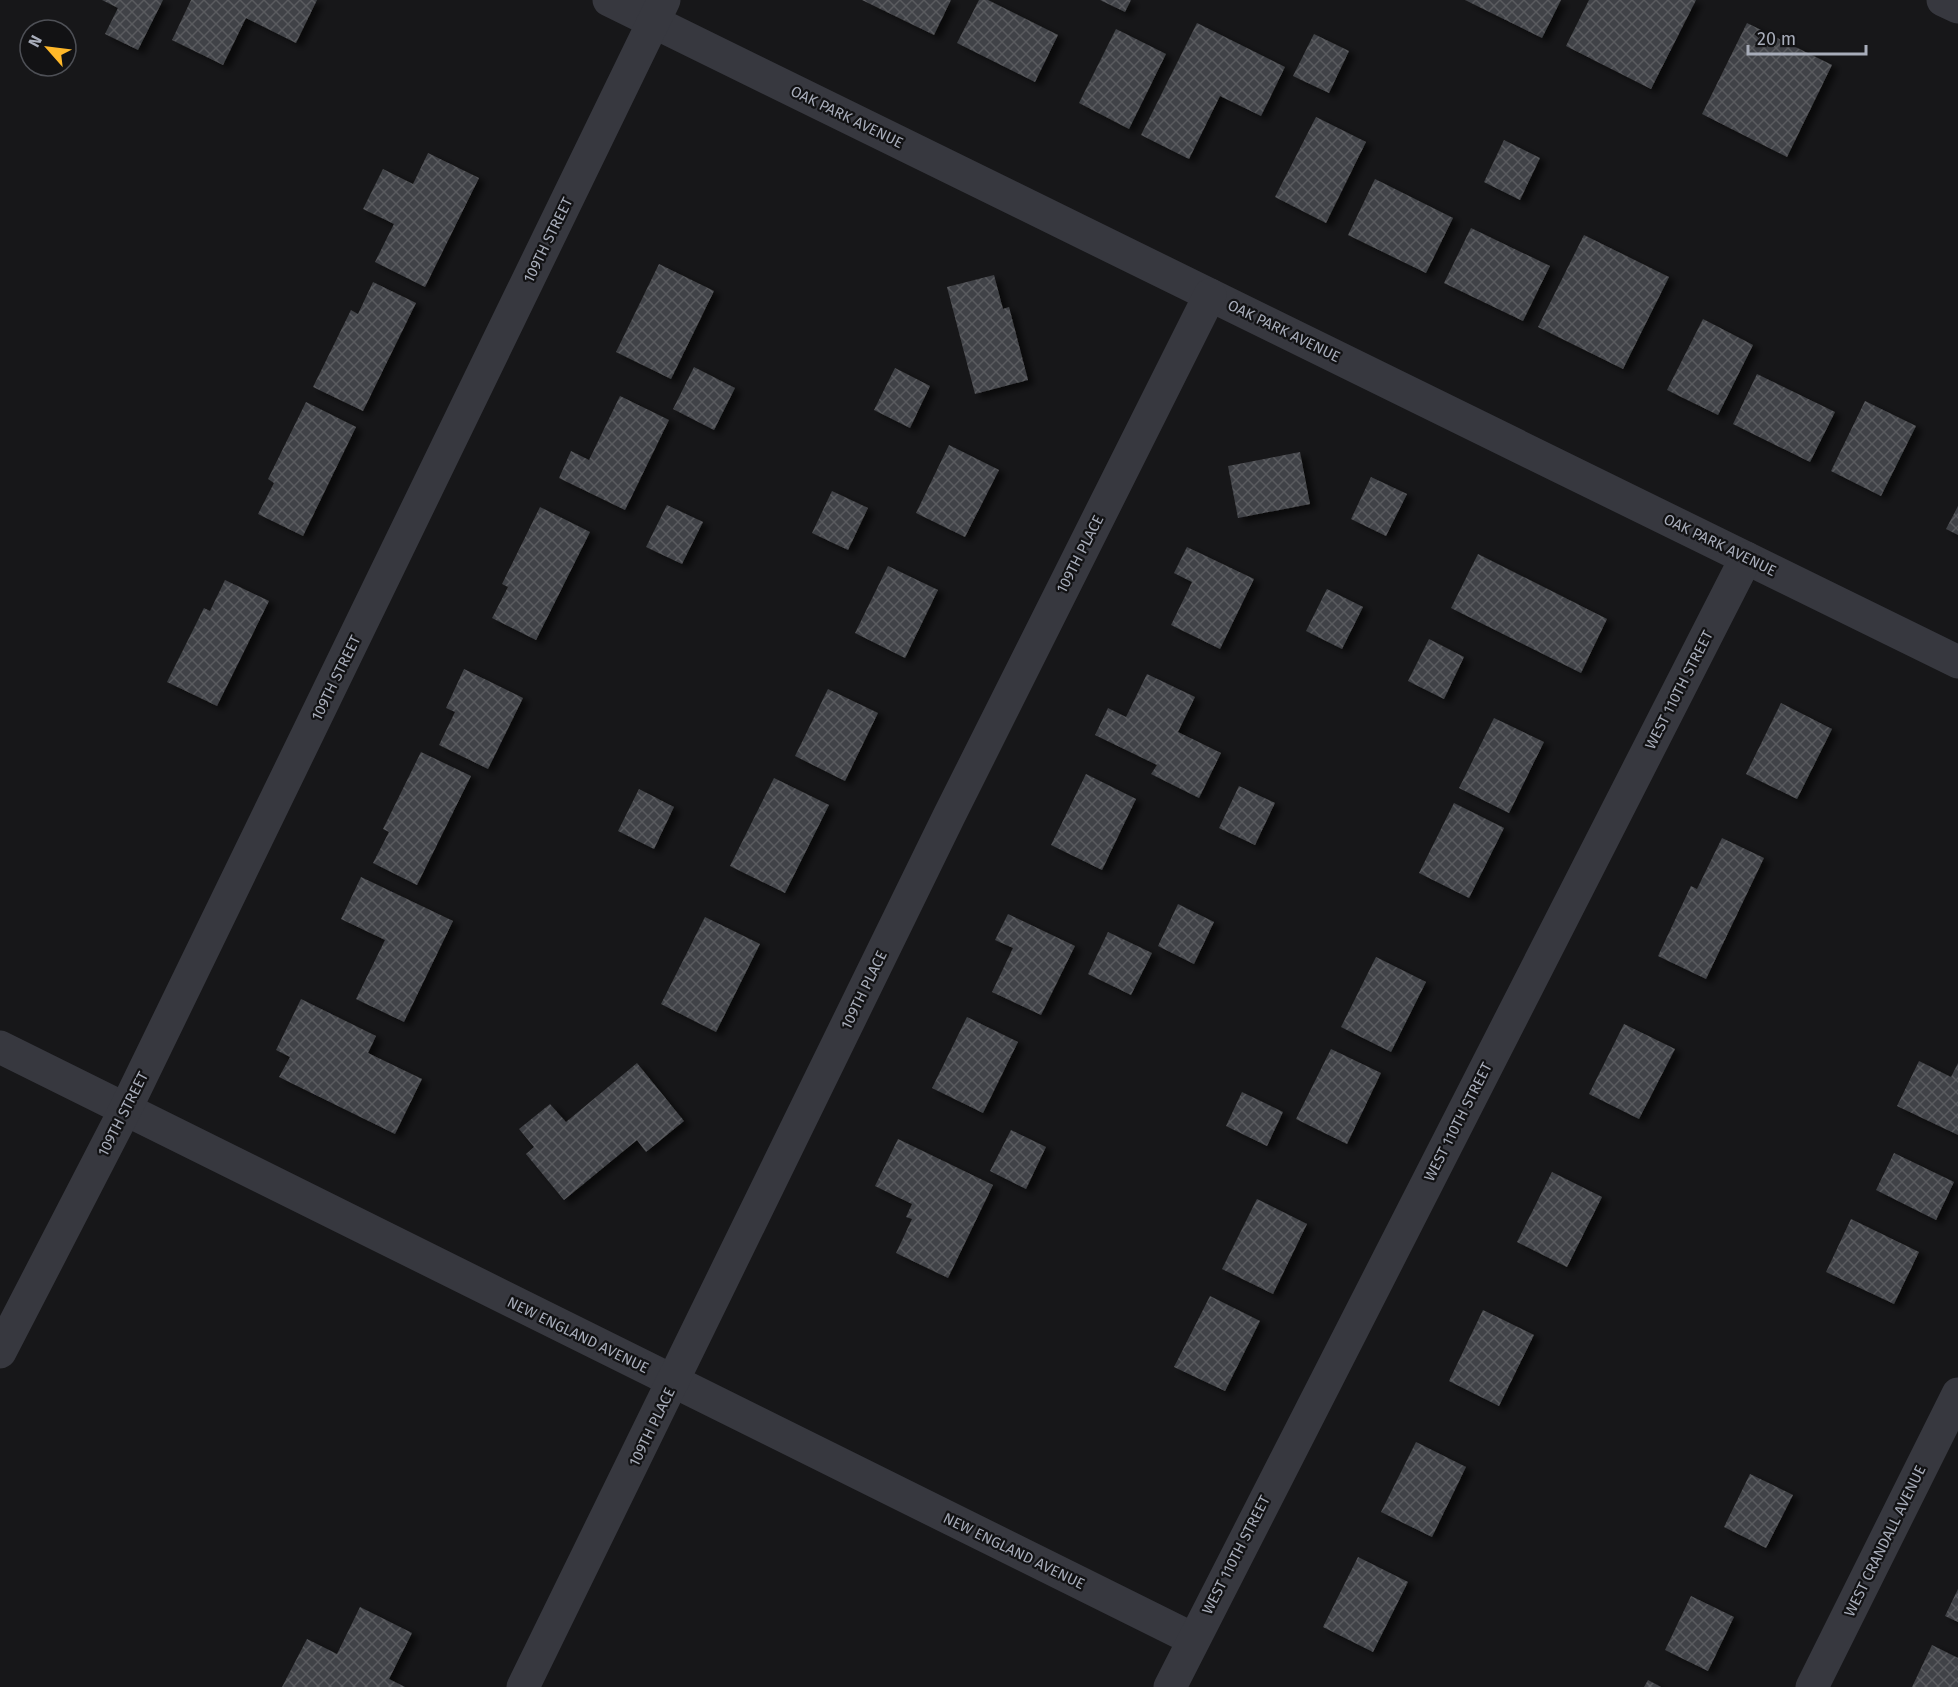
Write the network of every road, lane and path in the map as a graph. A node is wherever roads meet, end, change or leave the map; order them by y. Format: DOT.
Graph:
graph roads {
  1 [pos="609,0"];
  2 [pos="1943,0"];
  3 [pos="1958,8"];
  4 [pos="659,11"];
  5 [pos="1210,295"];
  6 [pos="1746,558"];
  7 [pos="1958,662"];
  8 [pos="0,1047"];
  9 [pos="125,1110"];
  10 [pos="0,1352"];
  11 [pos="674,1382"];
  12 [pos="1958,1394"];
  13 [pos="1193,1639"];
  14 [pos="523,1687"];
  15 [pos="1170,1687"];
  16 [pos="1812,1687"];
  1 -- 4 [label="street, OAK PARK AVENUE"];
  2 -- 3 [label="street"];
  4 -- 5 [label="street, OAK PARK AVENUE"];
  4 -- 9 [label="street, 109TH STREET"];
  5 -- 6 [label="street, OAK PARK AVENUE"];
  5 -- 11 [label="street, 109TH PLACE"];
  6 -- 7 [label="street, OAK PARK AVENUE"];
  6 -- 13 [label="street, WEST 110TH STREET"];
  8 -- 9 [label="street, NEW ENGLAND AVENUE"];
  9 -- 10 [label="street, 109TH STREET"];
  9 -- 11 [label="street, NEW ENGLAND AVENUE"];
  11 -- 13 [label="street, NEW ENGLAND AVENUE"];
  11 -- 14 [label="street, 109TH PLACE"];
  12 -- 16 [label="street, WEST CRANDALL AVENUE"];
  13 -- 15 [label="street, WEST 110TH STREET"];
}
